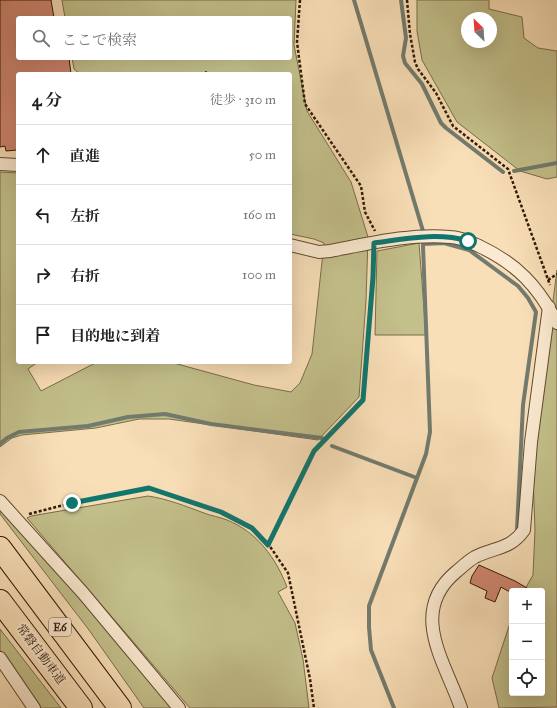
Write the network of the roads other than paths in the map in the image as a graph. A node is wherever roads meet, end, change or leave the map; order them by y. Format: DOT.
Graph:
graph roads {
  1 [pos="0,164"];
  2 [pos="16,165"];
  3 [pos="292,246"];
  4 [pos="549,307"];
  5 [pos="557,323"];
  6 [pos="0,501"];
  7 [pos="0,548"];
  8 [pos="0,601"];
  9 [pos="0,658"];
  10 [pos="34,708"];
  11 [pos="81,708"];
  12 [pos="120,708"];
  13 [pos="179,708"];
  14 [pos="461,708"];
  1 -- 2 [label="street"];
  3 -- 4 [label="street"];
  4 -- 5 [label="street"];
  4 -- 14 [label="street"];
  6 -- 13 [label="street"];
  7 -- 12 [label="highway, E6"];
  8 -- 11 [label="highway, 常磐自動車道 / E6"];
  9 -- 10 [label="street"];
}
